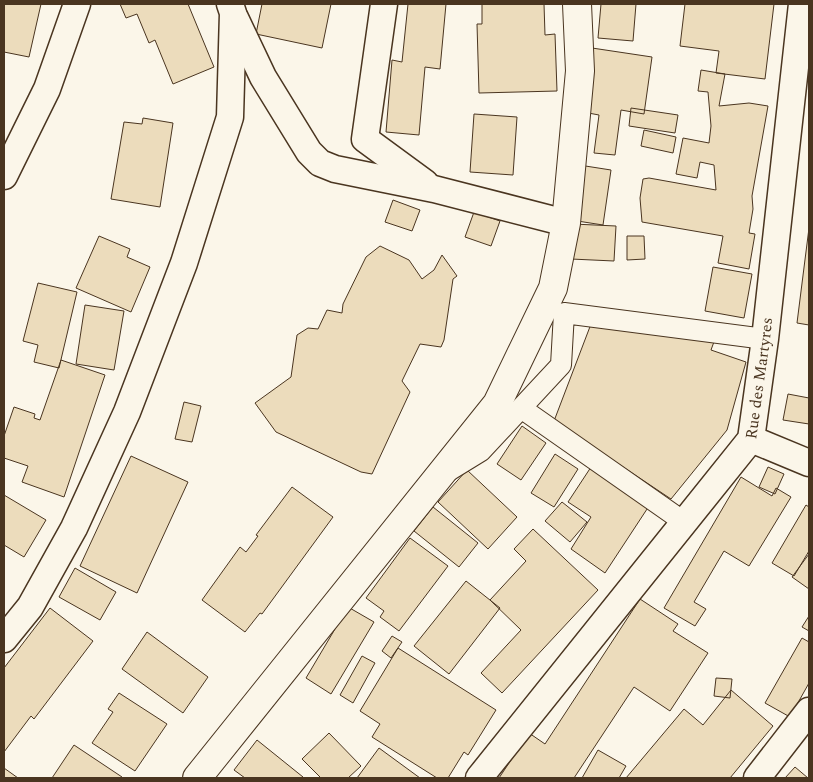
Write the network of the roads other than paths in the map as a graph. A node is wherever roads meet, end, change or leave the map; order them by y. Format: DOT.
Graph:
graph roads {
  1 [pos="77,4"];
  2 [pos="384,4"];
  3 [pos="577,4"];
  4 [pos="802,4"];
  5 [pos="232,8"];
  6 [pos="5,166"];
  7 [pos="434,189"];
  8 [pos="566,222"];
  9 [pos="553,288"];
  10 [pos="564,313"];
  11 [pos="765,339"];
  12 [pos="521,408"];
  13 [pos="751,439"];
  14 [pos="809,463"];
  15 [pos="437,478"];
  16 [pos="684,522"];
  17 [pos="4,639"];
  18 [pos="809,711"];
  19 [pos="197,778"];
  20 [pos="479,778"];
  21 [pos="757,778"];
  1 -- 6 [label="street"];
  2 -- 7 [label="street"];
  3 -- 8 [label="street"];
  4 -- 11 [label="street, Rue des Martyres"];
  5 -- 7 [label="street"];
  5 -- 17 [label="street"];
  7 -- 8 [label="street"];
  8 -- 9 [label="street"];
  9 -- 10 [label="street"];
  9 -- 15 [label="street"];
  10 -- 11 [label="street"];
  10 -- 12 [label="street"];
  11 -- 13 [label="street, Rue des Martyres"];
  12 -- 15 [label="street"];
  12 -- 16 [label="street"];
  13 -- 14 [label="street"];
  13 -- 16 [label="street, Rue des Martyres"];
  15 -- 19 [label="street"];
  16 -- 20 [label="street, Rue des Martyres"];
  18 -- 21 [label="street"];
}
